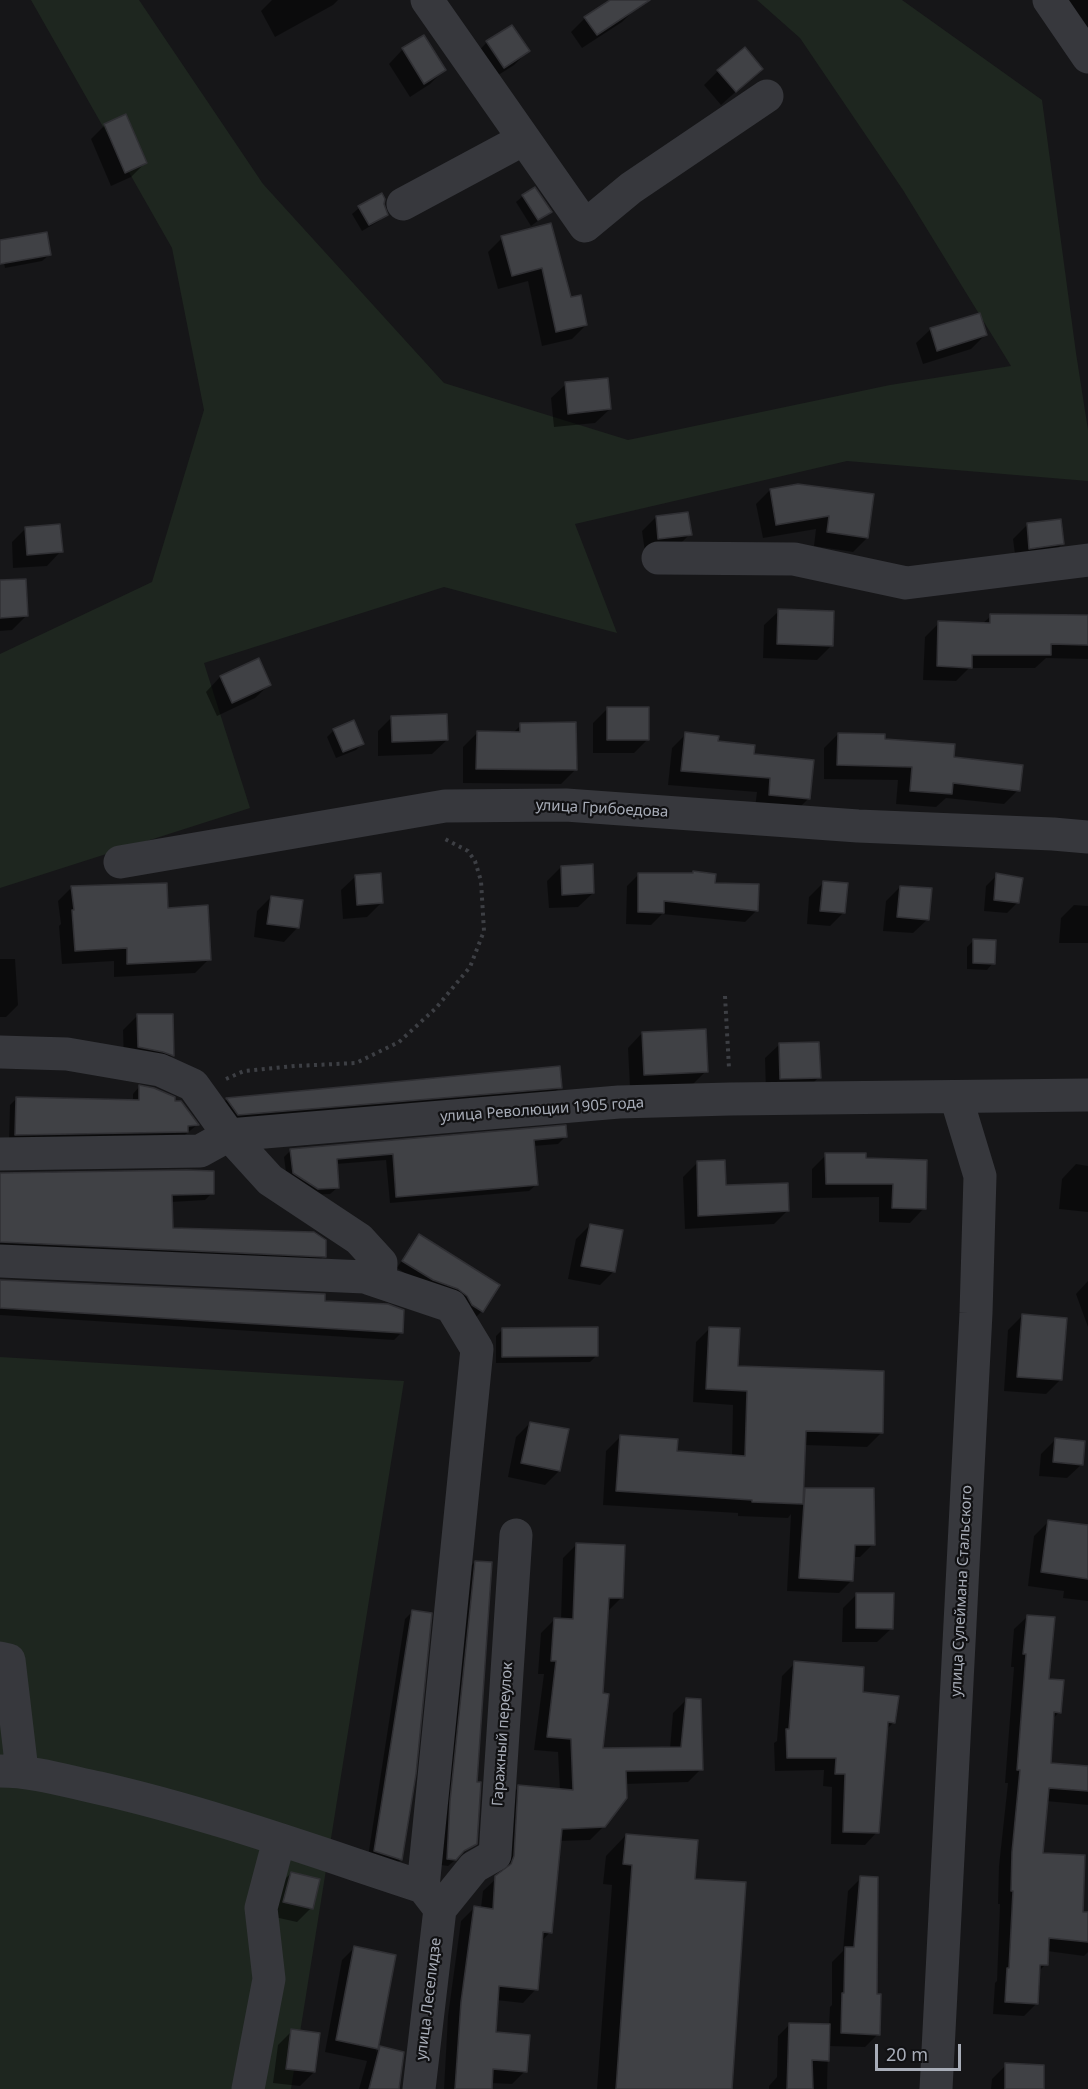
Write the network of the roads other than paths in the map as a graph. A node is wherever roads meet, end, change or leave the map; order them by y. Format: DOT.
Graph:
graph roads {
  1 [pos="427,0"];
  2 [pos="1049,0"];
  3 [pos="1088,57"];
  4 [pos="767,96"];
  5 [pos="524,139"];
  6 [pos="403,204"];
  7 [pos="658,558"];
  8 [pos="1088,560"];
  9 [pos="1088,837"];
  10 [pos="120,862"];
  11 [pos="0,1052"];
  12 [pos="1088,1095"];
  13 [pos="956,1097"];
  14 [pos="229,1135"];
  15 [pos="0,1154"];
  16 [pos="0,1262"];
  17 [pos="380,1282"];
  18 [pos="516,1535"];
  19 [pos="0,1658"];
  20 [pos="11,1771"];
  21 [pos="279,1840"];
  22 [pos="431,1898"];
  23 [pos="248,2089"];
  24 [pos="419,2089"];
  25 [pos="936,2089"];
  1 -- 5 [label="street"];
  2 -- 3 [label="street"];
  4 -- 5 [label="street"];
  5 -- 6 [label="street"];
  7 -- 8 [label="street"];
  9 -- 10 [label="street, улица Грибоедова"];
  11 -- 14 [label="street"];
  12 -- 13 [label="street, улица Революции 1905 года"];
  13 -- 14 [label="street, улица Революции 1905 года"];
  13 -- 25 [label="street, улица Сулеймана Стальского"];
  14 -- 15 [label="street, улица Революции 1905 года"];
  14 -- 17 [label="street"];
  16 -- 17 [label="street, улица Леселидзе"];
  17 -- 22 [label="street, улица Леселидзе"];
  18 -- 22 [label="street, Гаражный переулок"];
  19 -- 20 [label="street"];
  20 -- 21 [label="street"];
  21 -- 22 [label="street"];
  21 -- 23 [label="street"];
  22 -- 24 [label="street, улица Леселидзе"];
}
